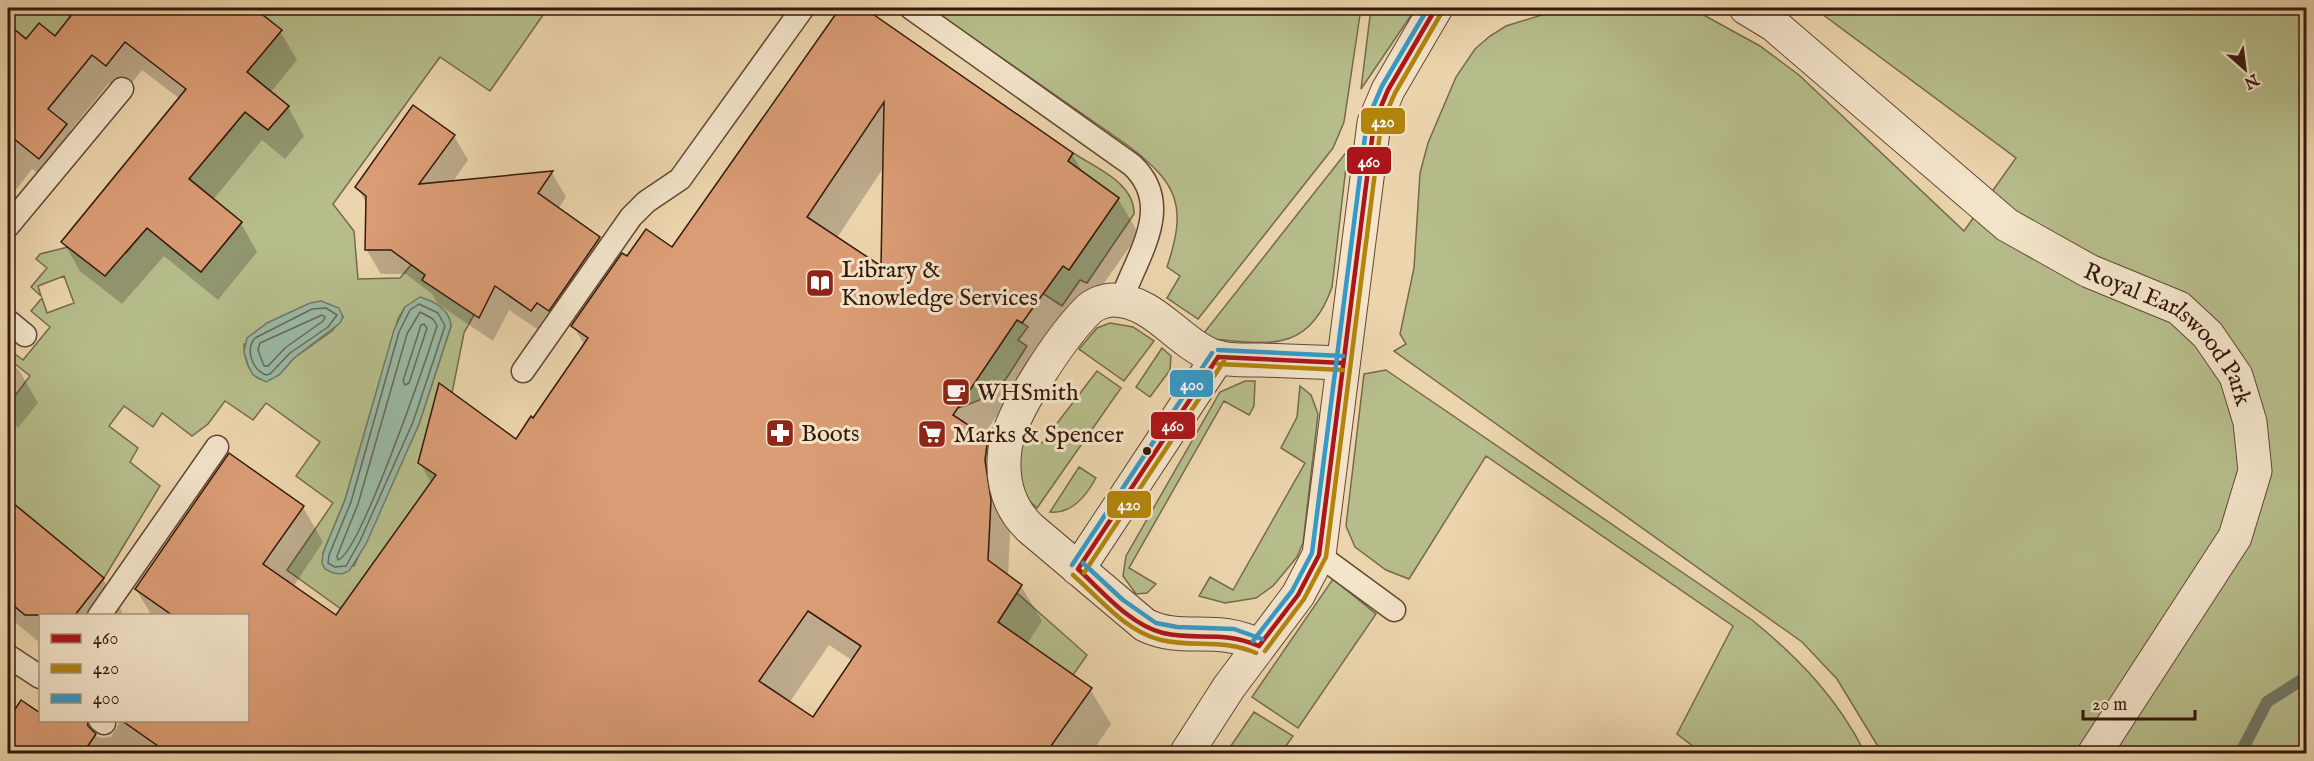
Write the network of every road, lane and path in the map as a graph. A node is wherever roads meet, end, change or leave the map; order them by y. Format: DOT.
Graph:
graph roads {
  1 [pos="804,8"];
  2 [pos="910,8"];
  3 [pos="1436,8"];
  4 [pos="1449,8"];
  5 [pos="1723,8"];
  6 [pos="1746,8"];
  7 [pos="1774,25"];
  8 [pos="1404,62"];
  9 [pos="122,89"];
  10 [pos="8,226"];
  11 [pos="1120,301"];
  12 [pos="1218,357"];
  13 [pos="1343,363"];
  14 [pos="524,370"];
  15 [pos="217,447"];
  16 [pos="1319,555"];
  17 [pos="1078,569"];
  18 [pos="1394,610"];
  19 [pos="100,614"];
  20 [pos="1258,646"];
  21 [pos="8,656"];
  22 [pos="39,676"];
  23 [pos="1186,753"];
  24 [pos="2094,753"];
  1 -- 14 [label="lane"];
  2 -- 11 [label="lane"];
  3 -- 8 [label="street"];
  4 -- 8 [label="street"];
  5 -- 7 [label="street, Royal Earlswood Park"];
  6 -- 7 [label="street, Royal Earlswood Park"];
  7 -- 24 [label="street, Royal Earlswood Park"];
  8 -- 13 [label="street"];
  9 -- 10 [label="lane"];
  11 -- 12 [label="street"];
  11 -- 17 [label="street"];
  12 -- 13 [label="street"];
  12 -- 17 [label="street"];
  13 -- 16 [label="street"];
  15 -- 19 [label="lane"];
  16 -- 18 [label="lane"];
  16 -- 20 [label="street"];
  17 -- 20 [label="street"];
  20 -- 23 [label="street"];
  21 -- 22 [label="lane"];
}
